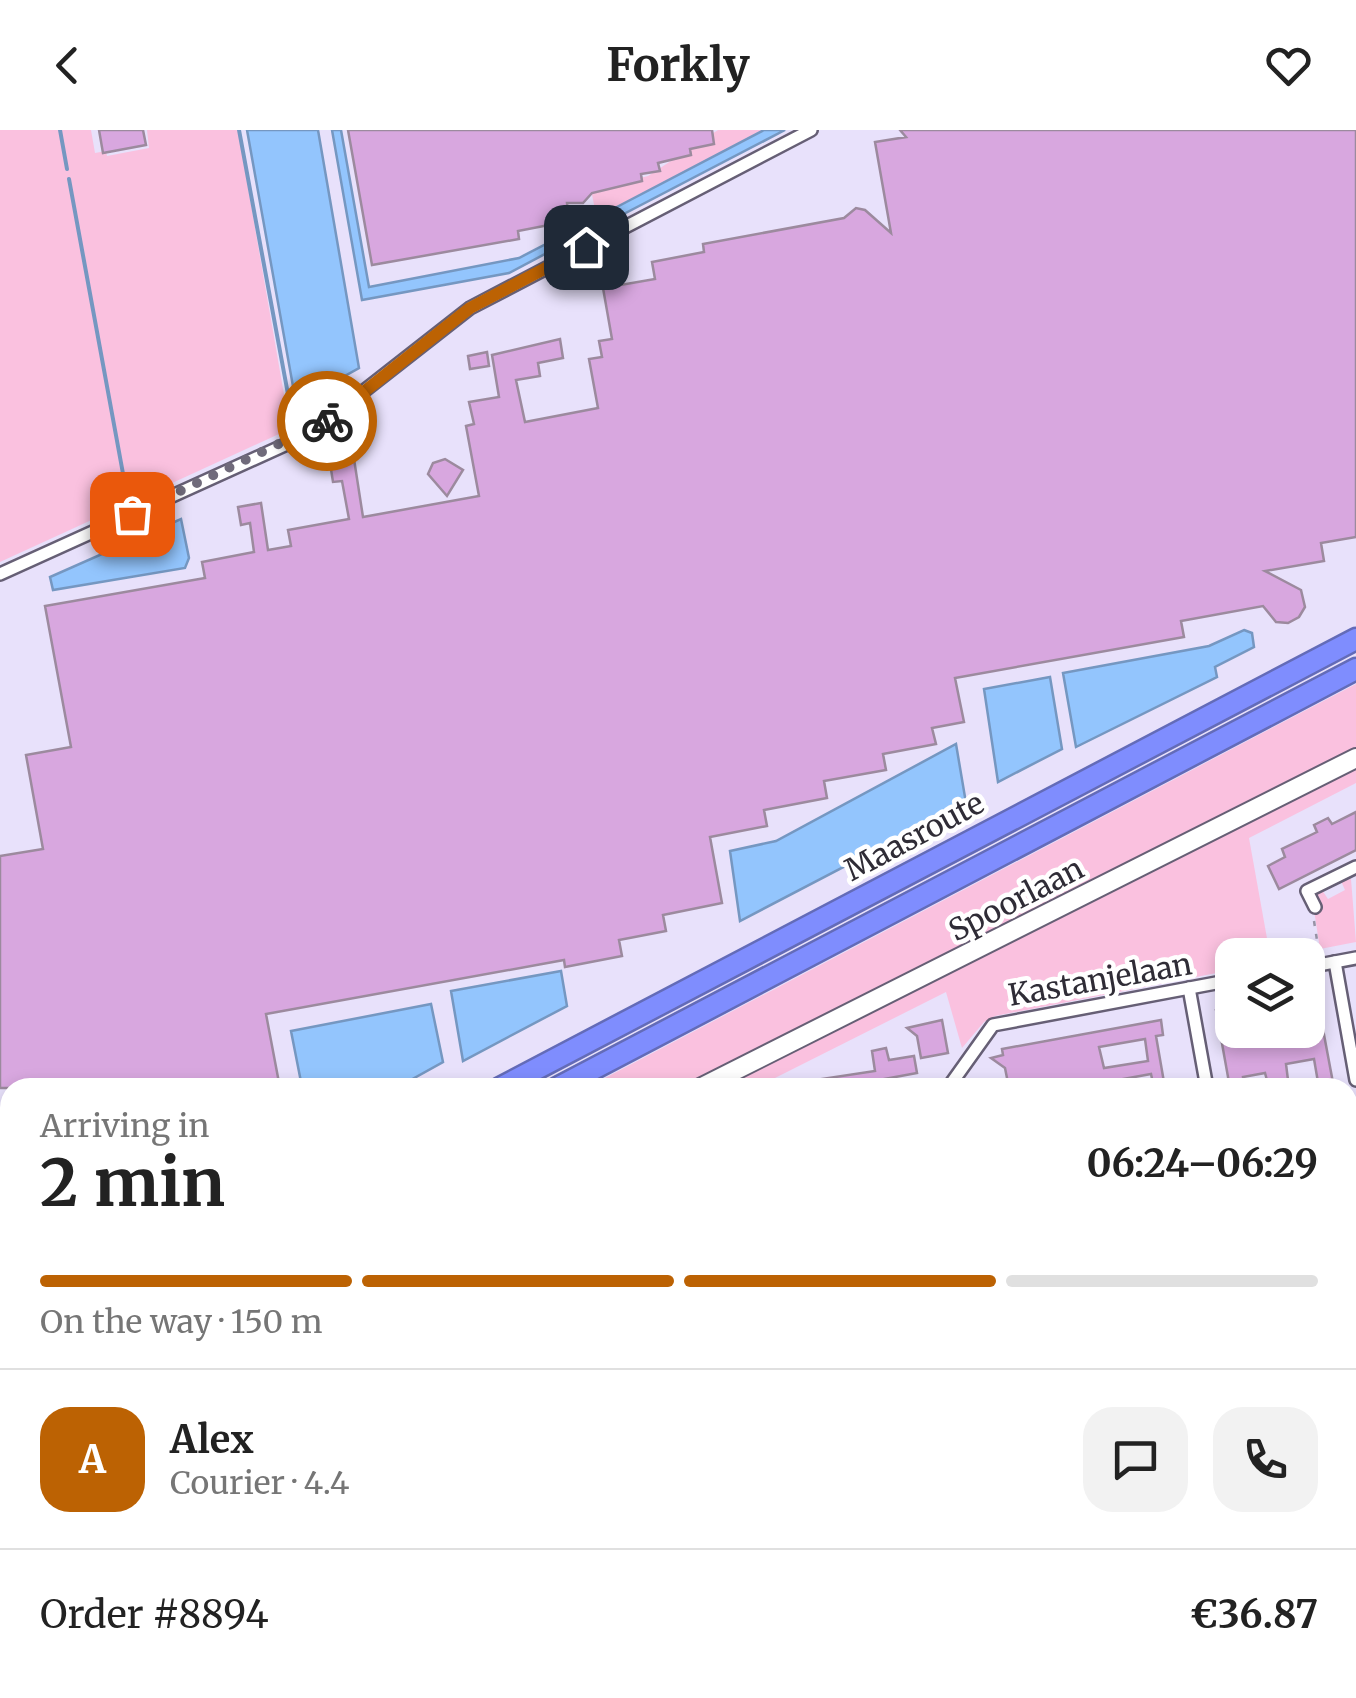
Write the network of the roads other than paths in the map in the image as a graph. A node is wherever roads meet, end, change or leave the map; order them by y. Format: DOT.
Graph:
graph roads {
  1 [pos="811,130"];
  2 [pos="0,574"];
  3 [pos="1356,638"];
  4 [pos="1356,669"];
  5 [pos="1356,758"];
  6 [pos="1355,871"];
  7 [pos="1315,908"];
  8 [pos="1356,958"];
  9 [pos="1325,963"];
  10 [pos="1325,977"];
  11 [pos="1215,983"];
  12 [pos="1189,988"];
  13 [pos="519,1078"];
  14 [pos="575,1078"];
  15 [pos="720,1078"];
  16 [pos="955,1078"];
  17 [pos="1205,1078"];
  18 [pos="1355,1078"];
  1 -- 2 [label="street"];
  3 -- 13 [label="highway, Maasroute"];
  4 -- 14 [label="highway, Maasroute"];
  5 -- 15 [label="main road, Spoorlaan"];
  6 -- 7 [label="street"];
  8 -- 9 [label="street"];
  10 -- 18 [label="street"];
  11 -- 12 [label="street, Kastanjelaan"];
  12 -- 16 [label="street, Kastanjelaan"];
  12 -- 17 [label="street"];
}
